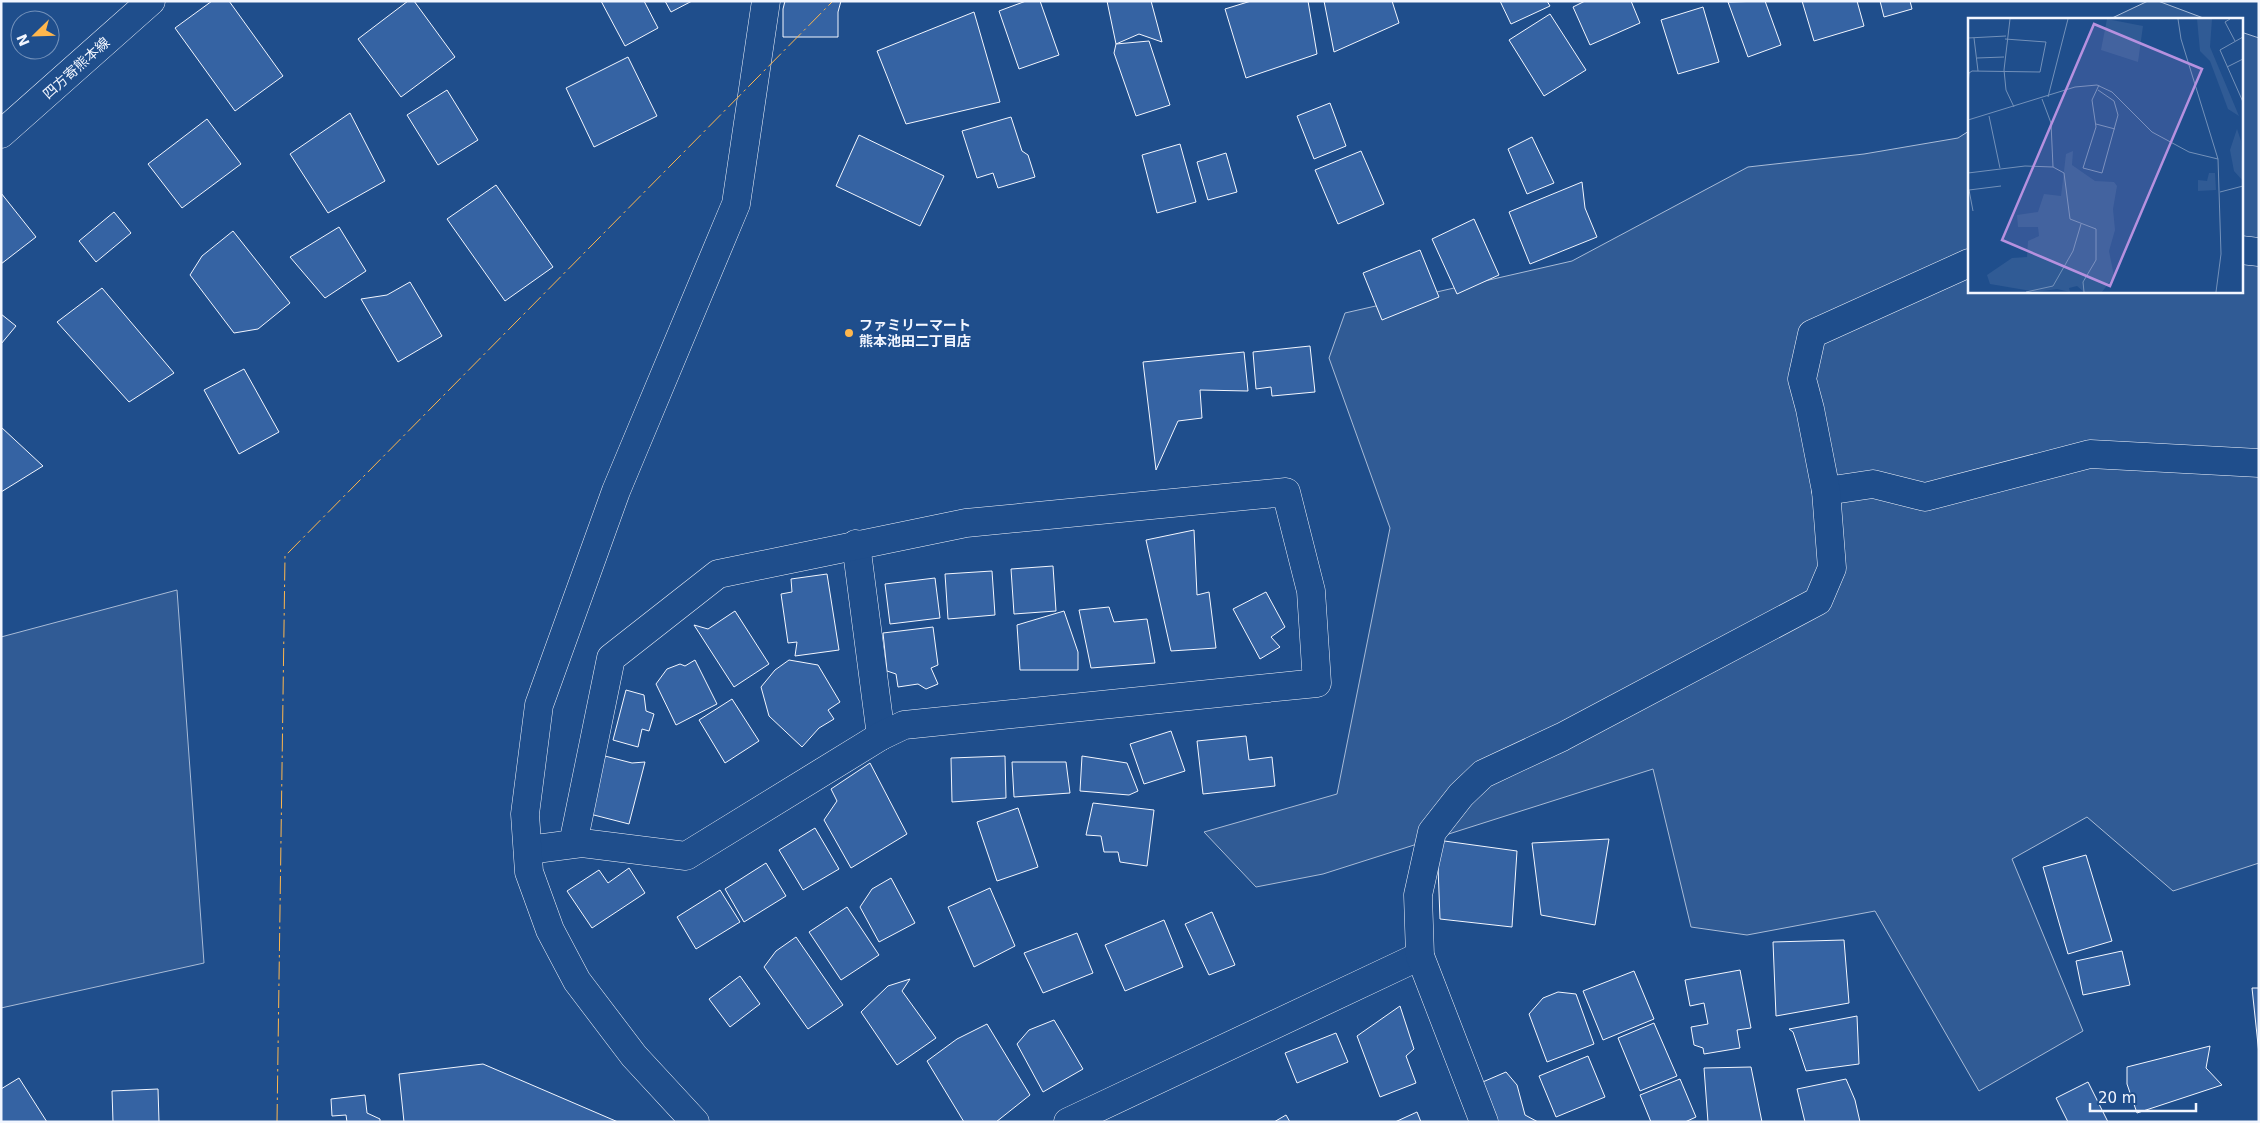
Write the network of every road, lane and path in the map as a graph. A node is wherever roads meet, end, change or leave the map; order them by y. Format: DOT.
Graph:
graph roads {
  1 [pos="151,1"];
  2 [pos="766,1"];
  3 [pos="1,134"];
  4 [pos="2242,250"];
  5 [pos="2259,252"];
  6 [pos="1968,263"];
  7 [pos="2259,463"];
  8 [pos="1826,491"];
  9 [pos="856,544"];
  10 [pos="881,736"];
  11 [pos="573,844"];
  12 [pos="528,850"];
  13 [pos="1420,956"];
  14 [pos="695,1122"];
  15 [pos="1068,1122"];
  16 [pos="1484,1122"];
  1 -- 3 [label="street, 四方寄熊本線"];
  2 -- 12 [label="street"];
  4 -- 5 [label="street"];
  6 -- 8 [label="street"];
  7 -- 8 [label="street"];
  8 -- 13 [label="street"];
  9 -- 10 [label="street"];
  9 -- 10 [label="street"];
  9 -- 11 [label="street"];
  10 -- 11 [label="street"];
  11 -- 12 [label="street"];
  12 -- 14 [label="street"];
  13 -- 15 [label="street"];
  13 -- 16 [label="street"];
}
